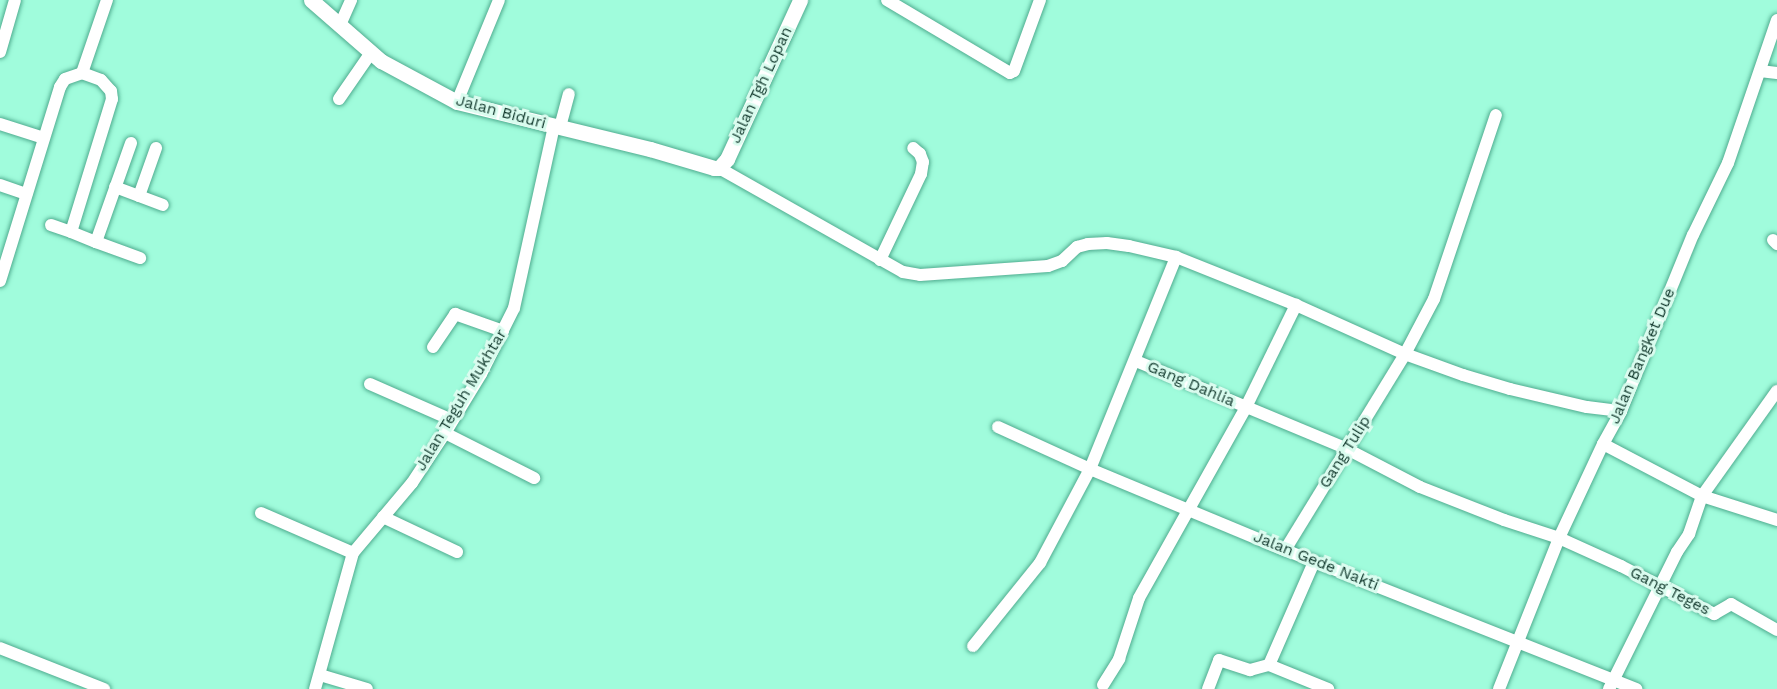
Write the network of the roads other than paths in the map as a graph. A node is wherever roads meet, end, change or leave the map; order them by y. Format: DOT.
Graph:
graph roads {
  1 [pos="15,0"];
  2 [pos="107,0"];
  3 [pos="311,0"];
  4 [pos="351,0"];
  5 [pos="499,0"];
  6 [pos="800,0"];
  7 [pos="886,0"];
  8 [pos="1040,0"];
  9 [pos="1777,20"];
  10 [pos="340,25"];
  11 [pos="0,52"];
  12 [pos="370,54"];
  13 [pos="1760,71"];
  14 [pos="1777,73"];
  15 [pos="82,74"];
  16 [pos="569,94"];
  17 [pos="339,99"];
  18 [pos="457,102"];
  19 [pos="1496,115"];
  20 [pos="0,124"];
  21 [pos="557,127"];
  22 [pos="44,138"];
  23 [pos="131,142"];
  24 [pos="156,148"];
  25 [pos="913,148"];
  26 [pos="719,168"];
  27 [pos="0,185"];
  28 [pos="115,187"];
  29 [pos="27,194"];
  30 [pos="139,196"];
  31 [pos="164,205"];
  32 [pos="51,225"];
  33 [pos="71,232"];
  34 [pos="96,242"];
  35 [pos="1176,257"];
  36 [pos="140,258"];
  37 [pos="880,260"];
  38 [pos="0,281"];
  39 [pos="1296,305"];
  40 [pos="503,331"];
  41 [pos="433,347"];
  42 [pos="1405,354"];
  43 [pos="1136,361"];
  44 [pos="370,384"];
  45 [pos="1777,391"];
  46 [pos="1246,407"];
  47 [pos="1621,411"];
  48 [pos="452,420"];
  49 [pos="998,427"];
  50 [pos="445,434"];
  51 [pos="1603,444"];
  52 [pos="1347,449"];
  53 [pos="1090,469"];
  54 [pos="534,478"];
  55 [pos="1702,496"];
  56 [pos="1189,510"];
  57 [pos="261,513"];
  58 [pos="383,517"];
  59 [pos="1777,520"];
  60 [pos="1559,538"];
  61 [pos="1285,550"];
  62 [pos="457,552"];
  63 [pos="353,553"];
  64 [pos="1314,562"];
  65 [pos="1661,587"];
  66 [pos="1777,630"];
  67 [pos="1519,641"];
  68 [pos="973,646"];
  69 [pos="0,648"];
  70 [pos="1269,665"];
  71 [pos="320,675"];
  72 [pos="1611,684"];
  73 [pos="1103,685"];
  74 [pos="104,689"];
  75 [pos="315,689"];
  76 [pos="366,689"];
  77 [pos="1208,689"];
  78 [pos="1328,689"];
  79 [pos="1499,689"];
  80 [pos="1636,689"];
  1 -- 11 [label="street"];
  2 -- 15 [label="street"];
  3 -- 10 [label="street, Jalan Biduri"];
  4 -- 10 [label="street"];
  5 -- 18 [label="street"];
  6 -- 26 [label="street, Jalan Tgh Lopan"];
  7 -- 8 [label="street"];
  9 -- 13 [label="street, Jalan Bangket Due"];
  10 -- 12 [label="street, Jalan Biduri"];
  12 -- 17 [label="street"];
  12 -- 18 [label="street, Jalan Biduri"];
  13 -- 14 [label="street"];
  13 -- 47 [label="street, Jalan Bangket Due"];
  15 -- 22 [label="street"];
  15 -- 33 [label="street"];
  16 -- 21 [label="street, Jalan Teguh Mukhtar"];
  18 -- 21 [label="street, Jalan Biduri"];
  19 -- 42 [label="street, Gang Tulip"];
  20 -- 22 [label="street"];
  21 -- 26 [label="street, Jalan Biduri"];
  21 -- 40 [label="street, Jalan Teguh Mukhtar"];
  22 -- 29 [label="street"];
  23 -- 28 [label="street"];
  24 -- 30 [label="street"];
  25 -- 37 [label="street"];
  26 -- 37 [label="street"];
  27 -- 29 [label="street"];
  28 -- 30 [label="street"];
  28 -- 34 [label="street"];
  29 -- 38 [label="street"];
  30 -- 31 [label="street"];
  32 -- 33 [label="street"];
  33 -- 34 [label="street"];
  34 -- 36 [label="street"];
  35 -- 37 [label="street"];
  35 -- 39 [label="street"];
  35 -- 43 [label="street"];
  39 -- 42 [label="street"];
  39 -- 46 [label="street"];
  40 -- 41 [label="street"];
  40 -- 48 [label="street, Jalan Teguh Mukhtar"];
  42 -- 47 [label="street"];
  42 -- 52 [label="street, Gang Tulip"];
  43 -- 46 [label="street, Gang Dahlia"];
  43 -- 53 [label="street"];
  44 -- 48 [label="street"];
  45 -- 55 [label="street"];
  46 -- 52 [label="street, Gang Dahlia"];
  46 -- 56 [label="street"];
  47 -- 51 [label="street, Jalan Bangket Due"];
  48 -- 50 [label="street, Jalan Teguh Mukhtar"];
  49 -- 53 [label="street, Jalan Gede Nakti"];
  50 -- 54 [label="street"];
  50 -- 58 [label="street, Jalan Teguh Mukhtar"];
  51 -- 55 [label="street"];
  51 -- 60 [label="street, Jalan Bangket Due"];
  52 -- 60 [label="street, Gang Teges"];
  52 -- 61 [label="street, Gang Tulip"];
  53 -- 56 [label="street, Jalan Gede Nakti"];
  53 -- 68 [label="street"];
  55 -- 59 [label="street"];
  55 -- 65 [label="street"];
  56 -- 61 [label="street, Jalan Gede Nakti"];
  56 -- 73 [label="street"];
  57 -- 63 [label="street"];
  58 -- 62 [label="street"];
  58 -- 63 [label="street, Jalan Teguh Mukhtar"];
  60 -- 65 [label="street, Gang Teges"];
  60 -- 67 [label="street, Jalan Bangket Due"];
  61 -- 64 [label="street, Jalan Gede Nakti"];
  63 -- 71 [label="street, Jalan Teguh Mukhtar"];
  64 -- 67 [label="street, Jalan Gede Nakti"];
  64 -- 70 [label="street"];
  65 -- 66 [label="street, Gang Teges"];
  65 -- 72 [label="street"];
  67 -- 72 [label="street, Jalan Gede Nakti"];
  67 -- 79 [label="street, Jalan Bangket Due"];
  69 -- 74 [label="street"];
  70 -- 77 [label="street"];
  70 -- 78 [label="street"];
  71 -- 75 [label="street, Jalan Teguh Mukhtar"];
  71 -- 76 [label="street"];
  72 -- 80 [label="street, Jalan Gede Nakti"];
}
